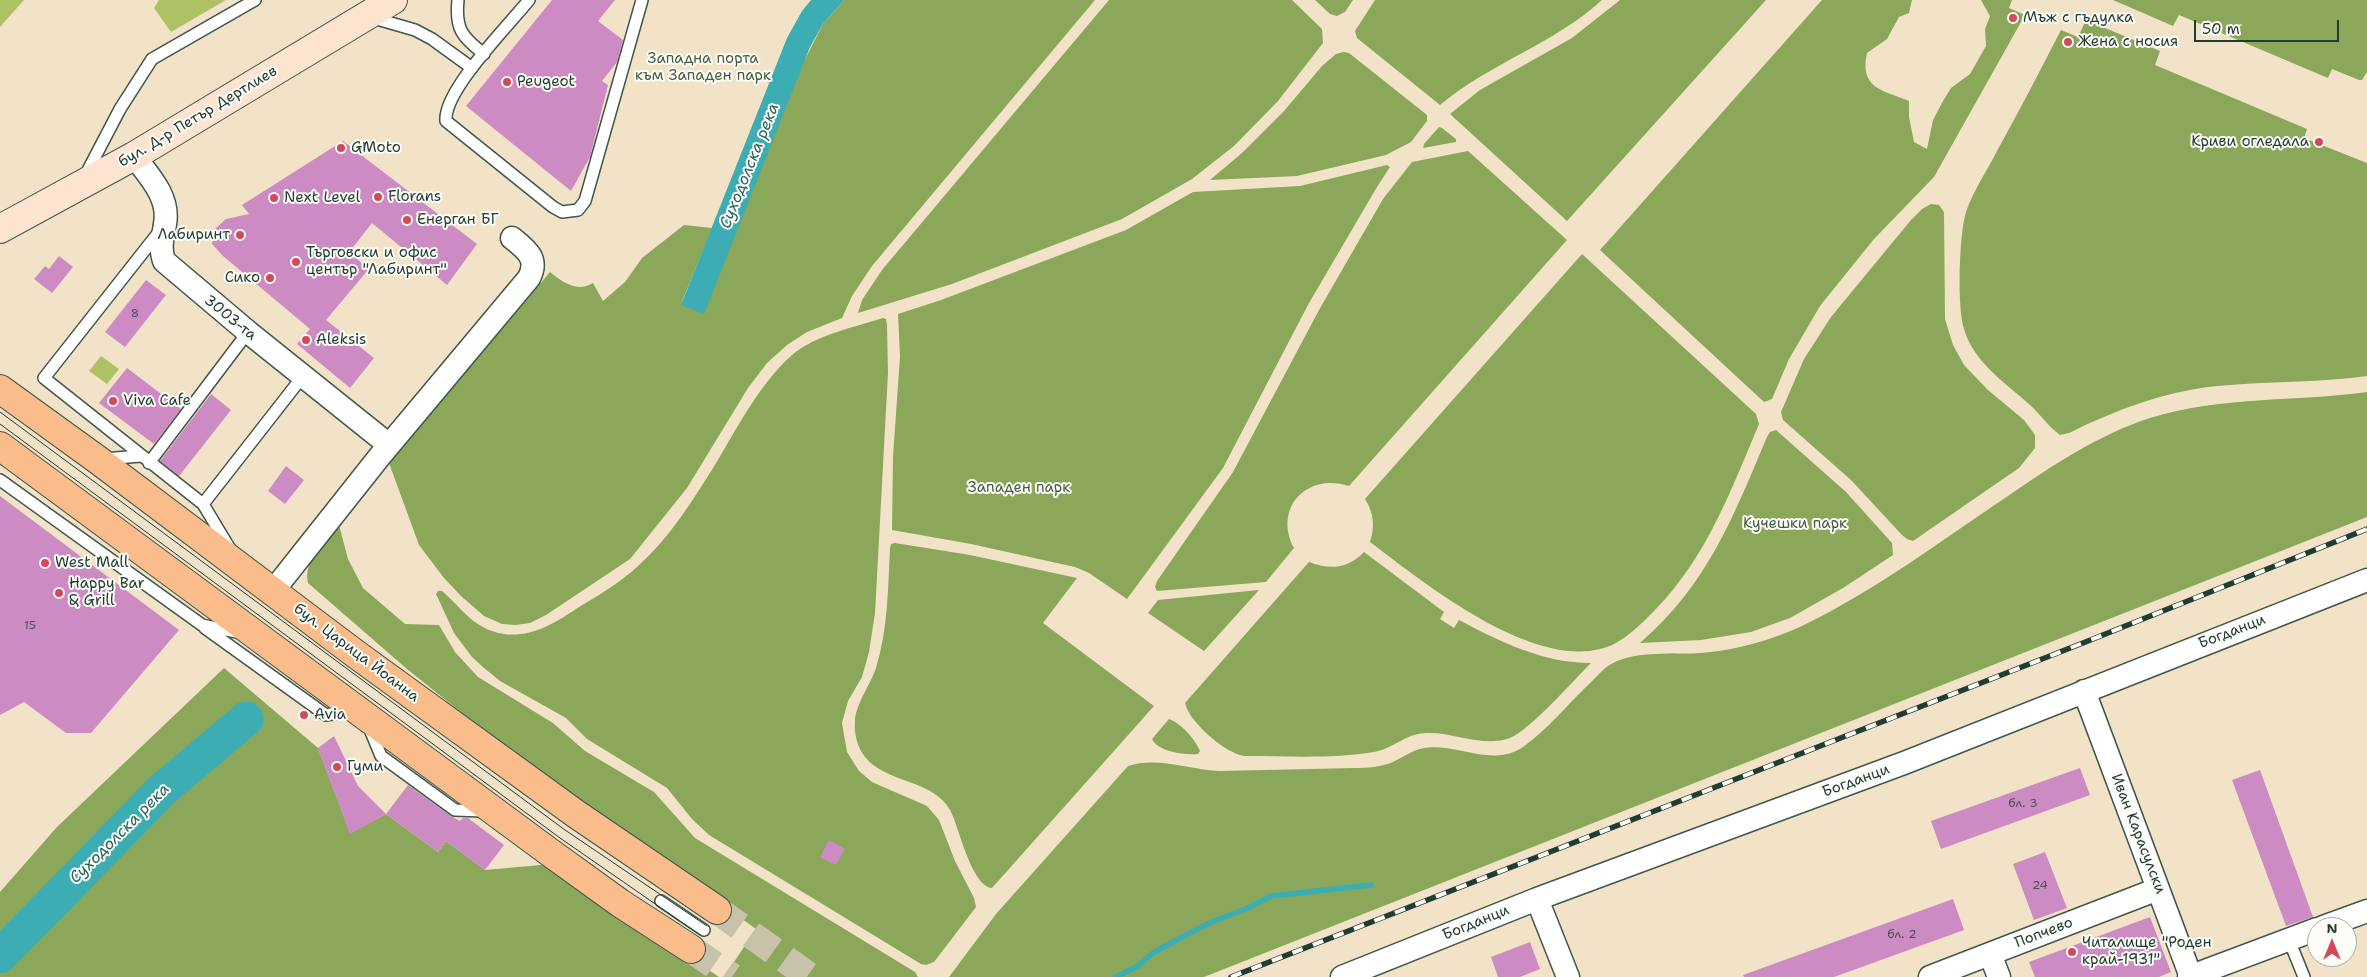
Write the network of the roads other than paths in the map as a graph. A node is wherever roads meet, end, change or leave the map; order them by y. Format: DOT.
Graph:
graph roads {
  1 [pos="255,0"];
  2 [pos="393,0"];
  3 [pos="458,0"];
  4 [pos="529,0"];
  5 [pos="642,0"];
  6 [pos="369,16"];
  7 [pos="484,54"];
  8 [pos="472,68"];
  9 [pos="134,156"];
  10 [pos="80,186"];
  11 [pos="166,223"];
  12 [pos="0,229"];
  13 [pos="512,238"];
  14 [pos="248,332"];
  15 [pos="303,376"];
  16 [pos="0,389"];
  17 [pos="389,445"];
  18 [pos="0,446"];
  19 [pos="145,459"];
  20 [pos="98,460"];
  21 [pos="0,480"];
  22 [pos="202,504"];
  23 [pos="242,568"];
  24 [pos="2367,580"];
  25 [pos="274,591"];
  26 [pos="202,625"];
  27 [pos="255,636"];
  28 [pos="2084,691"];
  29 [pos="360,713"];
  30 [pos="2158,889"];
  31 [pos="1537,899"];
  32 [pos="661,901"];
  33 [pos="2367,910"];
  34 [pos="2349,917"];
  35 [pos="704,929"];
  36 [pos="2307,933"];
  37 [pos="2289,940"];
  38 [pos="1990,954"];
  39 [pos="1342,977"];
  40 [pos="1568,977"];
  41 [pos="1930,977"];
  42 [pos="1999,977"];
  43 [pos="2191,977"];
  44 [pos="2304,977"];
  1 -- 10 [label="lane"];
  2 -- 6 [label="main road, бул. Д-р Петър Дертлиев"];
  3 -- 7 [label="lane"];
  4 -- 7 [label="lane"];
  5 -- 8 [label="lane"];
  6 -- 8 [label="lane"];
  6 -- 9 [label="main road, бул. Д-р Петър Дертлиев"];
  7 -- 8 [label="lane"];
  9 -- 10 [label="main road, бул. Д-р Петър Дертлиев"];
  9 -- 11 [label="street, 3003-та"];
  10 -- 12 [label="main road, бул. Д-р Петър Дертлиев"];
  11 -- 14 [label="street, 3003-та"];
  11 -- 19 [label="lane"];
  13 -- 17 [label="street"];
  14 -- 15 [label="street, 3003-та"];
  14 -- 19 [label="lane"];
  15 -- 17 [label="street, 3003-та"];
  15 -- 22 [label="lane"];
  16 -- 20 [label="main road, бул. Царица Йоанна"];
  17 -- 25 [label="street"];
  18 -- 27 [label="main road"];
  19 -- 20 [label="lane"];
  19 -- 22 [label="lane"];
  20 -- 23 [label="main road, бул. Царица Йоанна"];
  21 -- 26 [label="lane"];
  22 -- 23 [label="lane"];
  23 -- 25 [label="main road, бул. Царица Йоанна"];
  24 -- 28 [label="street, Богданци"];
  25 -- 35 [label="main road, бул. Царица Йоанна"];
  26 -- 27 [label="lane"];
  26 -- 29 [label="lane"];
  27 -- 29 [label="main road"];
  28 -- 30 [label="street, Иван Карасулски"];
  28 -- 31 [label="street, Богданци"];
  29 -- 35 [label="main road"];
  30 -- 38 [label="street, Попчево"];
  30 -- 43 [label="street, Иван Карасулски"];
  31 -- 39 [label="street, Богданци"];
  31 -- 40 [label="street"];
  32 -- 35 [label="lane"];
  33 -- 34 [label="street"];
  36 -- 37 [label="street"];
  37 -- 43 [label="street"];
  37 -- 44 [label="lane"];
  38 -- 41 [label="street, Попчево"];
  38 -- 42 [label="street"];
}
